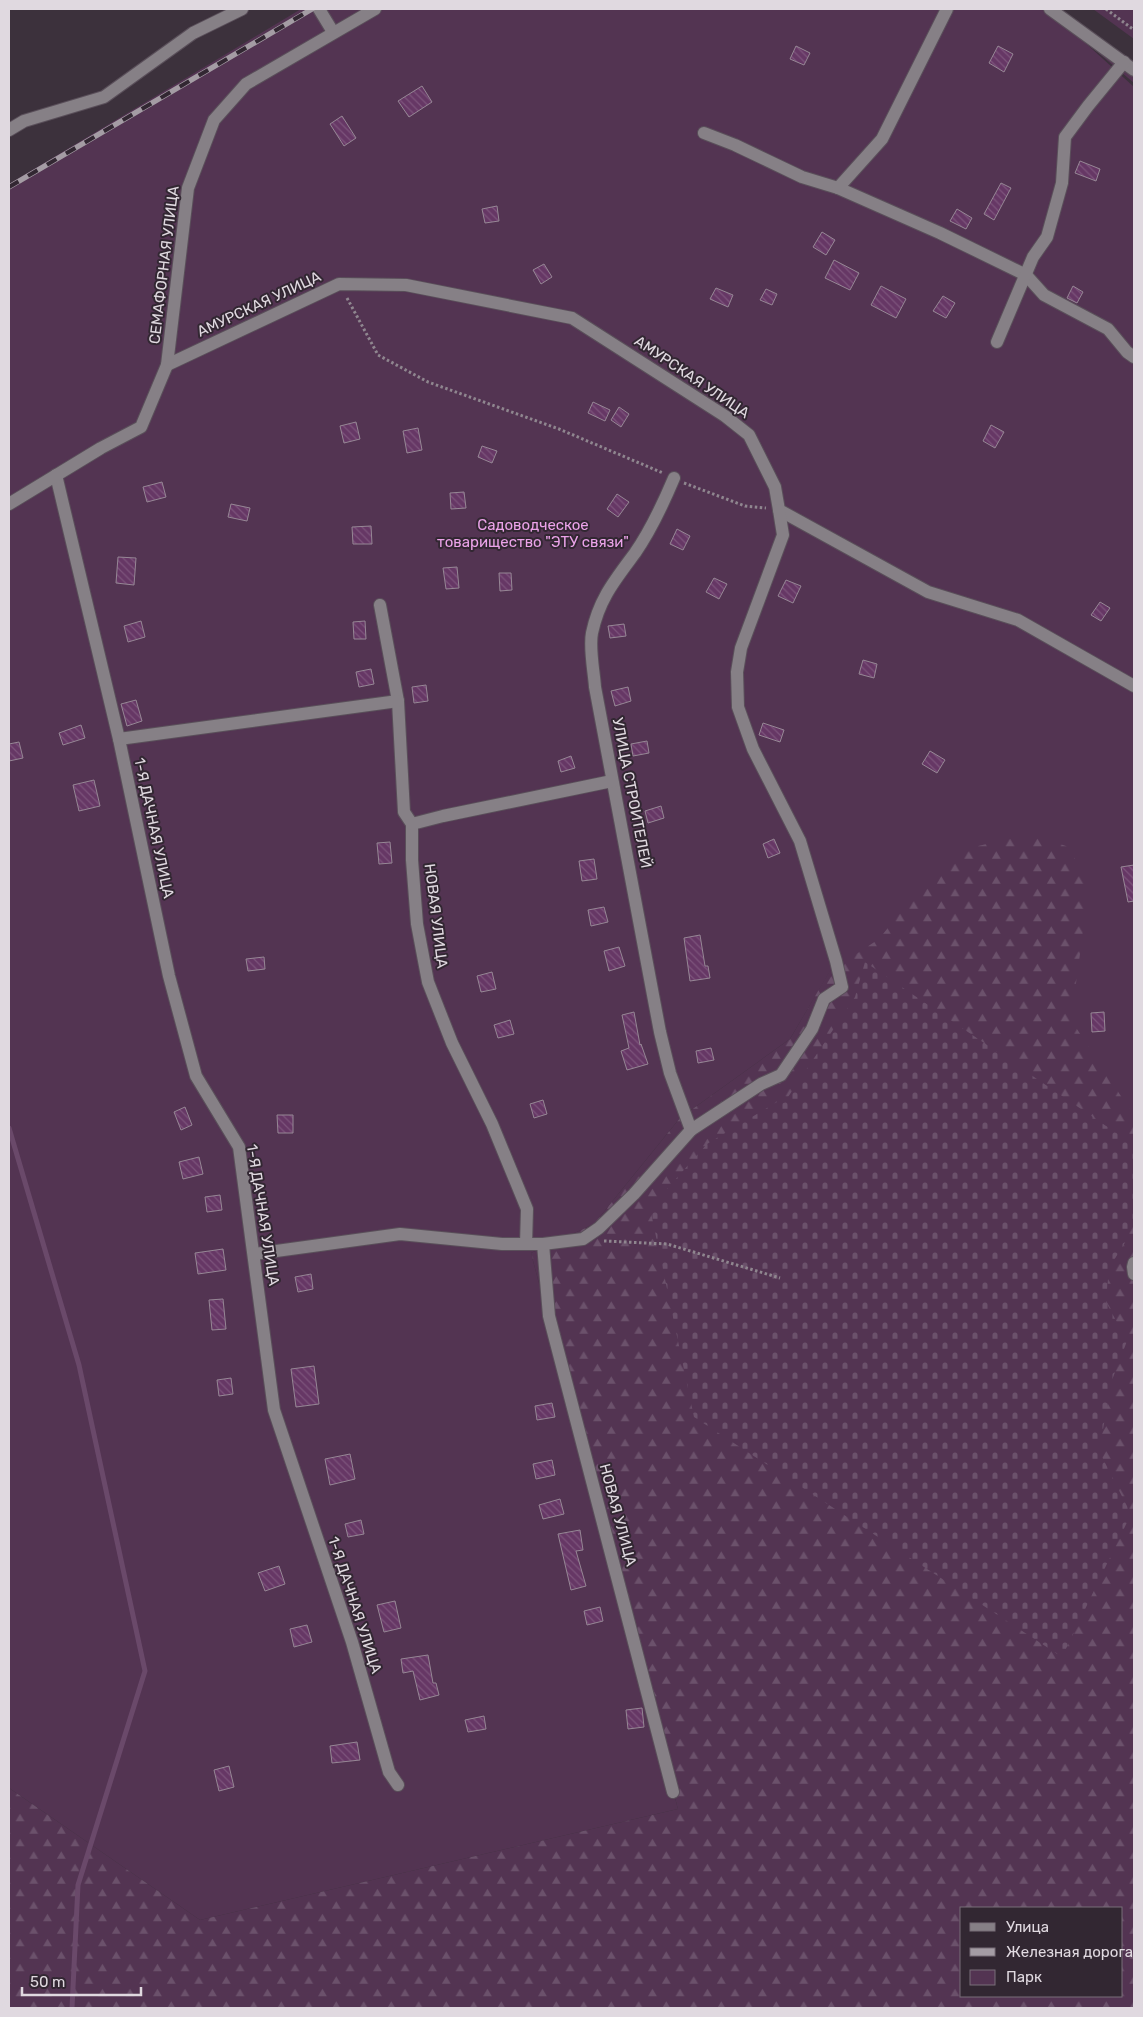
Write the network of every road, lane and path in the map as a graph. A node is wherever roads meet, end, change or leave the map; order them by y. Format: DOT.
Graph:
graph roads {
  1 [pos="242,9"];
  2 [pos="319,9"];
  3 [pos="375,9"];
  4 [pos="947,9"];
  5 [pos="1050,9"];
  6 [pos="1106,9"];
  7 [pos="1134,30"];
  8 [pos="333,32"];
  9 [pos="1129,66"];
  10 [pos="9,130"];
  11 [pos="704,133"];
  12 [pos="838,188"];
  13 [pos="1026,275"];
  14 [pos="340,284"];
  15 [pos="997,342"];
  16 [pos="1134,357"];
  17 [pos="168,365"];
  18 [pos="56,475"];
  19 [pos="674,478"];
  20 [pos="9,504"];
  21 [pos="779,510"];
  22 [pos="380,605"];
  23 [pos="1134,686"];
  24 [pos="398,701"];
  25 [pos="119,739"];
  26 [pos="612,781"];
  27 [pos="412,824"];
  28 [pos="691,1130"];
  29 [pos="583,1239"];
  30 [pos="526,1244"];
  31 [pos="543,1244"];
  32 [pos="254,1254"];
  33 [pos="1134,1263"];
  34 [pos="1134,1274"];
  35 [pos="780,1278"];
  36 [pos="398,1785"];
  37 [pos="673,1792"];
  1 -- 10 [label="street"];
  2 -- 8 [label="street"];
  3 -- 8 [label="street, СЕМАФОРНАЯ УЛИЦА"];
  4 -- 12 [label="street"];
  5 -- 9 [label="street"];
  6 -- 7 [label="path"];
  8 -- 17 [label="street, СЕМАФОРНАЯ УЛИЦА"];
  9 -- 13 [label="street"];
  11 -- 12 [label="street"];
  12 -- 13 [label="street"];
  13 -- 15 [label="street"];
  13 -- 16 [label="street"];
  14 -- 17 [label="street, АМУРСКАЯ УЛИЦА"];
  14 -- 19 [label="path"];
  14 -- 21 [label="street, АМУРСКАЯ УЛИЦА"];
  17 -- 18 [label="street, СЕМАФОРНАЯ УЛИЦА"];
  18 -- 20 [label="street, СЕМАФОРНАЯ УЛИЦА"];
  18 -- 25 [label="street, 1-Я ДАЧНАЯ УЛИЦА"];
  19 -- 21 [label="path"];
  19 -- 26 [label="street, УЛИЦА СТРОИТЕЛЕЙ"];
  21 -- 23 [label="street"];
  21 -- 28 [label="street, АМУРСКАЯ УЛИЦА"];
  22 -- 24 [label="street, НОВАЯ УЛИЦА"];
  24 -- 25 [label="street"];
  24 -- 27 [label="street, НОВАЯ УЛИЦА"];
  25 -- 32 [label="street, 1-Я ДАЧНАЯ УЛИЦА"];
  26 -- 27 [label="street"];
  26 -- 28 [label="street, УЛИЦА СТРОИТЕЛЕЙ"];
  27 -- 30 [label="street, НОВАЯ УЛИЦА"];
  28 -- 29 [label="street"];
  29 -- 31 [label="street"];
  29 -- 35 [label="path"];
  30 -- 31 [label="street"];
  30 -- 32 [label="street"];
  31 -- 37 [label="street, НОВАЯ УЛИЦА"];
  32 -- 36 [label="street, 1-Я ДАЧНАЯ УЛИЦА"];
  33 -- 34 [label="street"];
}
